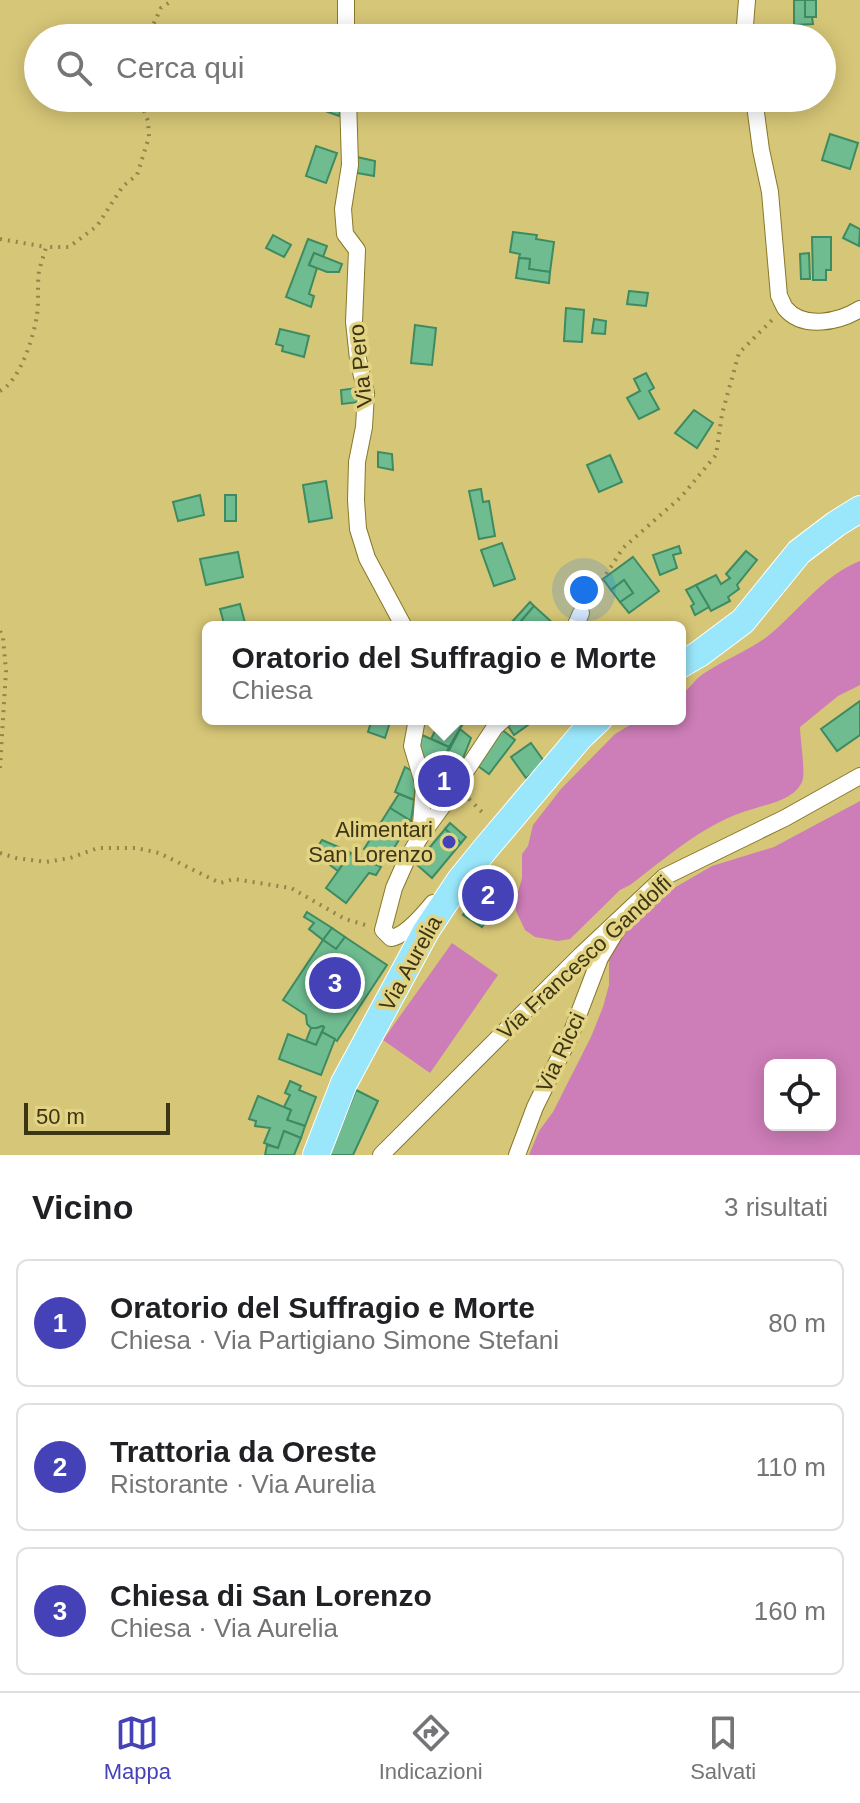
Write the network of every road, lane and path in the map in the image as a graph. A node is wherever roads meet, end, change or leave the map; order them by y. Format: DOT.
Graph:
graph roads {
  1 [pos="173,0"];
  2 [pos="346,0"];
  3 [pos="747,0"];
  4 [pos="153,24"];
  5 [pos="346,24"];
  6 [pos="745,24"];
  7 [pos="144,112"];
  8 [pos="348,112"];
  9 [pos="756,112"];
  10 [pos="0,239"];
  11 [pos="46,247"];
  12 [pos="784,308"];
  13 [pos="860,309"];
  14 [pos="0,391"];
  15 [pos="860,509"];
  16 [pos="578,620"];
  17 [pos="401,621"];
  18 [pos="0,631"];
  19 [pos="686,662"];
  20 [pos="3,700"];
  21 [pos="416,725"];
  22 [pos="497,725"];
  23 [pos="593,725"];
  24 [pos="0,768"];
  25 [pos="860,776"];
  26 [pos="455,786"];
  27 [pos="420,837"];
  28 [pos="486,848"];
  29 [pos="0,853"];
  30 [pos="460,880"];
  31 [pos="630,909"];
  32 [pos="383,930"];
  33 [pos="316,1155"];
  34 [pos="381,1155"];
  35 [pos="517,1155"];
  1 -- 4 [label="path"];
  2 -- 5 [label="street"];
  3 -- 6 [label="street"];
  7 -- 11 [label="path"];
  8 -- 17 [label="street, Via Pero"];
  9 -- 12 [label="street"];
  10 -- 11 [label="path"];
  11 -- 14 [label="path"];
  12 -- 13 [label="street"];
  12 -- 16 [label="path"];
  15 -- 19 [label="main road"];
  18 -- 20 [label="path"];
  20 -- 24 [label="path"];
  21 -- 27 [label="street"];
  22 -- 26 [label="street"];
  23 -- 28 [label="main road, Via Aurelia"];
  25 -- 31 [label="street, Via Francesco Gandolfi"];
  26 -- 27 [label="street"];
  26 -- 28 [label="path"];
  27 -- 32 [label="street"];
  28 -- 30 [label="main road, Via Aurelia"];
  29 -- 32 [label="path"];
  30 -- 32 [label="street"];
  30 -- 33 [label="main road, Via Aurelia"];
  31 -- 34 [label="street, Via Francesco Gandolfi"];
  31 -- 35 [label="street, Via Ricci"];
}
